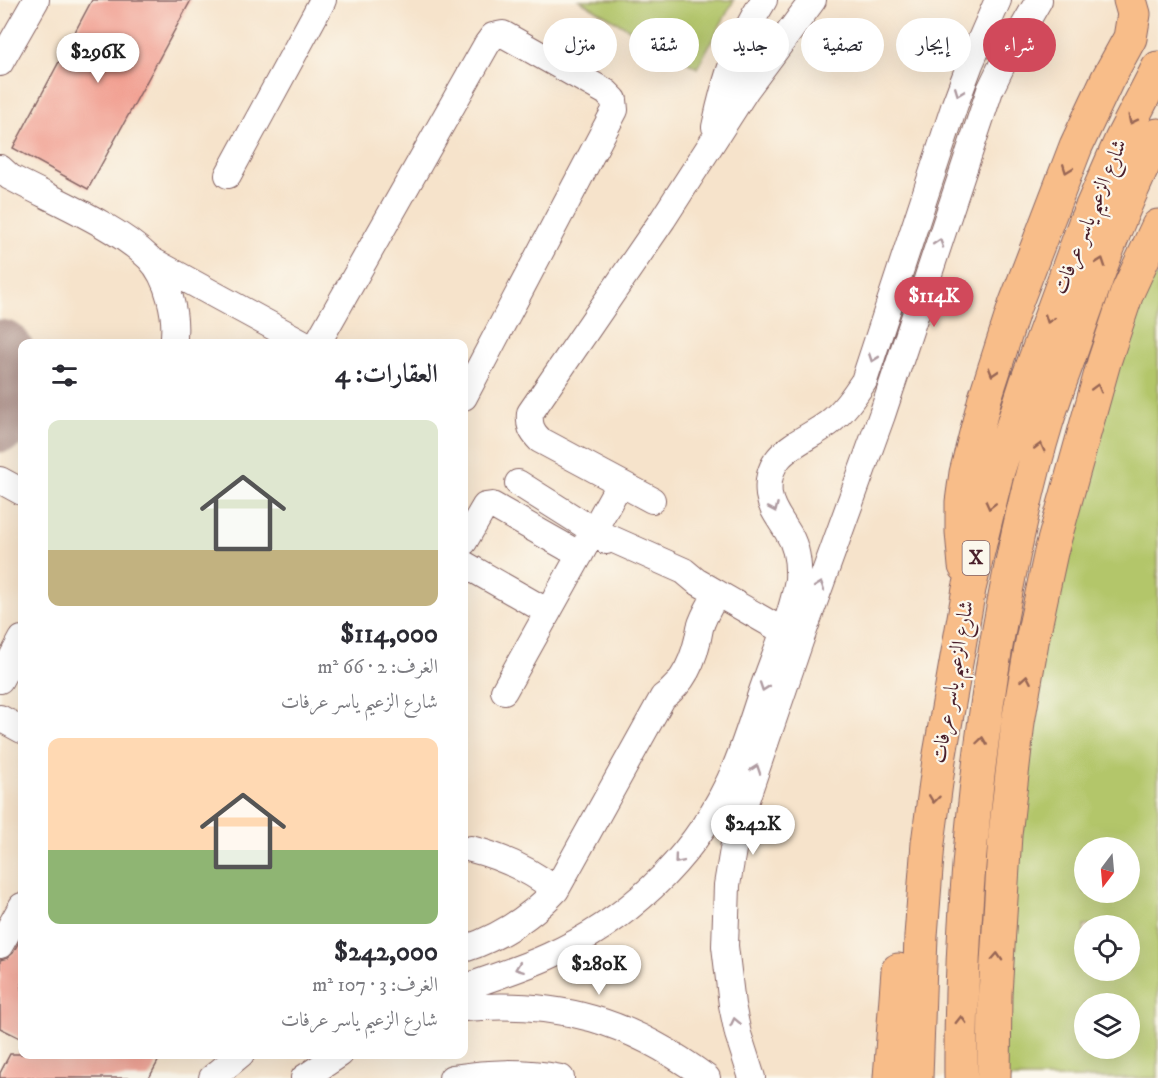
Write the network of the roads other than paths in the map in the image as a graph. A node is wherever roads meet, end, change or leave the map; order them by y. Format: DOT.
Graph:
graph roads {
  1 [pos="36,0"];
  2 [pos="323,0"];
  3 [pos="764,0"];
  4 [pos="813,0"];
  5 [pos="998,0"];
  6 [pos="1039,0"];
  7 [pos="1130,0"];
  8 [pos="0,63"];
  9 [pos="1158,68"];
  10 [pos="1158,135"];
  11 [pos="711,144"];
  12 [pos="0,168"];
  13 [pos="228,175"];
  14 [pos="931,177"];
  15 [pos="957,187"];
  16 [pos="1158,225"];
  17 [pos="1150,257"];
  18 [pos="151,260"];
  19 [pos="277,337"];
  20 [pos="174,339"];
  21 [pos="320,339"];
  22 [pos="468,389"];
  23 [pos="0,480"];
  24 [pos="518,483"];
  25 [pos="620,483"];
  26 [pos="18,490"];
  27 [pos="652,500"];
  28 [pos="594,531"];
  29 [pos="468,534"];
  30 [pos="580,555"];
  31 [pos="468,566"];
  32 [pos="706,587"];
  33 [pos="969,590"];
  34 [pos="548,612"];
  35 [pos="791,636"];
  36 [pos="18,646"];
  37 [pos="0,680"];
  38 [pos="504,691"];
  39 [pos="0,718"];
  40 [pos="18,728"];
  41 [pos="928,843"];
  42 [pos="471,849"];
  43 [pos="556,890"];
  44 [pos="18,913"];
  45 [pos="468,943"];
  46 [pos="0,945"];
  47 [pos="468,986"];
  48 [pos="468,1008"];
  49 [pos="235,1059"];
  50 [pos="332,1059"];
  51 [pos="311,1073"];
  52 [pos="212,1078"];
  53 [pos="284,1078"];
  54 [pos="452,1078"];
  55 [pos="561,1078"];
  56 [pos="707,1078"];
  57 [pos="752,1078"];
  58 [pos="890,1078"];
  59 [pos="916,1078"];
  60 [pos="961,1078"];
  61 [pos="994,1078"];
  1 -- 8 [label="street"];
  2 -- 13 [label="street"];
  3 -- 11 [label="street"];
  4 -- 11 [label="street"];
  5 -- 14 [label="street, one-way"];
  6 -- 15 [label="street"];
  7 -- 33 [label="highway, one-way"];
  9 -- 33 [label="highway, شارع الزعيم ياسر عرفات / X, one-way"];
  60 -- 10 [label="highway, شارع الزعيم ياسر عرفات / X, one-way"];
  11 -- 25 [label="street"];
  12 -- 18 [label="street"];
  14 -- 15 [label="street"];
  14 -- 35 [label="street, one-way"];
  35 -- 15 [label="street, one-way"];
  16 -- 17 [label="highway"];
  61 -- 17 [label="highway, one-way"];
  18 -- 19 [label="street"];
  18 -- 20 [label="street"];
  21 -- 22 [label="street"];
  23 -- 26 [label="street"];
  24 -- 28 [label="street"];
  25 -- 27 [label="street"];
  25 -- 28 [label="street"];
  28 -- 30 [label="street"];
  28 -- 32 [label="street"];
  29 -- 30 [label="street"];
  30 -- 34 [label="street"];
  31 -- 34 [label="street"];
  32 -- 35 [label="street"];
  32 -- 43 [label="street"];
  33 -- 41 [label="highway, شارع الزعيم ياسر عرفات / X, one-way"];
  34 -- 38 [label="street"];
  35 -- 47 [label="street, one-way"];
  57 -- 35 [label="street, one-way"];
  36 -- 37 [label="street"];
  39 -- 40 [label="street"];
  41 -- 58 [label="highway"];
  41 -- 59 [label="highway, شارع الزعيم ياسر عرفات / X"];
  42 -- 43 [label="street"];
  43 -- 45 [label="street"];
  44 -- 46 [label="street"];
  48 -- 56 [label="street"];
  49 -- 52 [label="street"];
  50 -- 51 [label="street"];
  51 -- 53 [label="street"];
  54 -- 55 [label="street"];
}
